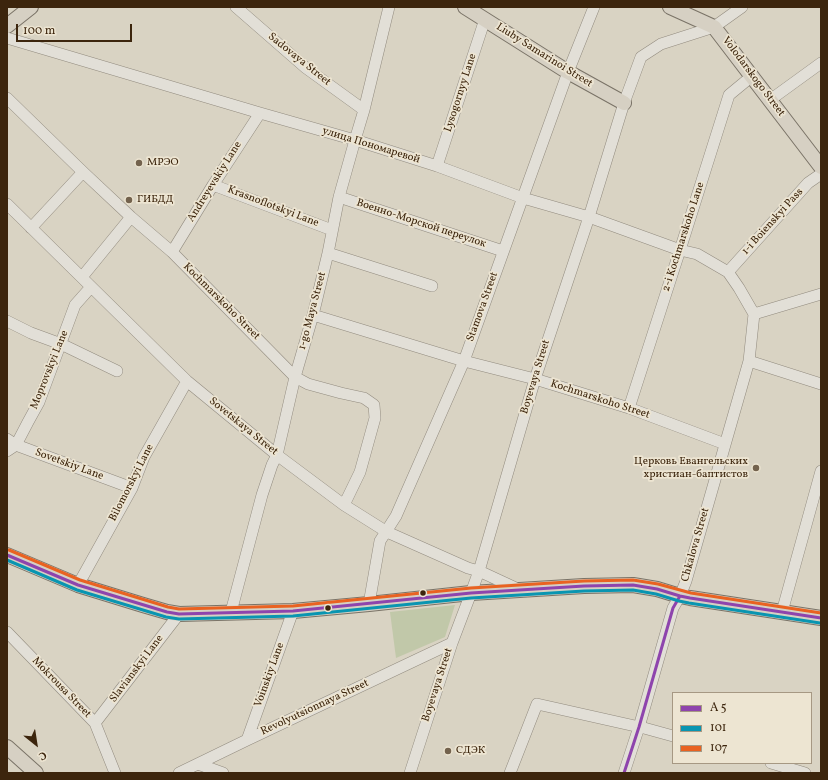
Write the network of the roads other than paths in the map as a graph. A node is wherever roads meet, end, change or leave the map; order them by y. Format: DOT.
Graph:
graph roads {
  1 [pos="31,7"];
  2 [pos="236,7"];
  3 [pos="388,7"];
  4 [pos="465,7"];
  5 [pos="594,7"];
  6 [pos="670,7"];
  7 [pos="742,7"];
  8 [pos="485,19"];
  9 [pos="7,26"];
  10 [pos="714,27"];
  11 [pos="7,38"];
  12 [pos="821,63"];
  13 [pos="568,72"];
  14 [pos="752,76"];
  15 [pos="7,98"];
  16 [pos="770,100"];
  17 [pos="624,104"];
  18 [pos="364,110"];
  19 [pos="260,113"];
  20 [pos="355,140"];
  21 [pos="437,166"];
  22 [pos="821,166"];
  23 [pos="83,172"];
  24 [pos="821,174"];
  25 [pos="213,185"];
  26 [pos="340,197"];
  27 [pos="523,198"];
  28 [pos="8,207"];
  29 [pos="589,216"];
  30 [pos="131,217"];
  31 [pos="31,228"];
  32 [pos="332,230"];
  33 [pos="680,250"];
  34 [pos="503,251"];
  35 [pos="172,252"];
  36 [pos="328,253"];
  37 [pos="728,272"];
  38 [pos="82,277"];
  39 [pos="432,286"];
  40 [pos="91,287"];
  41 [pos="821,294"];
  42 [pos="754,314"];
  43 [pos="313,315"];
  44 [pos="7,321"];
  45 [pos="61,344"];
  46 [pos="464,361"];
  47 [pos="749,361"];
  48 [pos="117,371"];
  49 [pos="295,377"];
  50 [pos="535,379"];
  51 [pos="188,382"];
  52 [pos="821,384"];
  53 [pos="629,408"];
  54 [pos="725,444"];
  55 [pos="10,445"];
  56 [pos="277,455"];
  57 [pos="821,471"];
  58 [pos="132,488"];
  59 [pos="344,505"];
  60 [pos="387,532"];
  61 [pos="7,555"];
  62 [pos="479,571"];
  63 [pos="78,585"];
  64 [pos="521,590"];
  65 [pos="471,593"];
  66 [pos="680,596"];
  67 [pos="369,604"];
  68 [pos="293,611"];
  69 [pos="231,612"];
  70 [pos="782,612"];
  71 [pos="179,614"];
  72 [pos="821,618"];
  73 [pos="7,632"];
  74 [pos="452,643"];
  75 [pos="95,723"];
  76 [pos="639,727"];
  77 [pos="672,736"];
  78 [pos="247,740"];
  79 [pos="7,747"];
  80 [pos="198,764"];
  81 [pos="774,764"];
  82 [pos="36,773"];
  83 [pos="115,773"];
  84 [pos="179,773"];
  85 [pos="223,773"];
  86 [pos="410,773"];
  87 [pos="510,773"];
  88 [pos="624,773"];
  89 [pos="805,773"];
  1 -- 9 [label="main road"];
  2 -- 18 [label="street, Sadovaya Street"];
  3 -- 18 [label="street, 1-go Maya Street"];
  4 -- 8 [label="main road, Liuby Samarinoi Street"];
  5 -- 13 [label="street, Stamova Street"];
  6 -- 10 [label="main road, Volodarskogo Street"];
  7 -- 10 [label="street, Boyevaya Street"];
  8 -- 13 [label="main road, Liuby Samarinoi Street"];
  8 -- 21 [label="street, Lysogornyy Lane"];
  10 -- 14 [label="main road, Volodarskogo Street"];
  10 -- 17 [label="street, Boyevaya Street"];
  11 -- 19 [label="street, улица Пономаревой"];
  12 -- 16 [label="street"];
  13 -- 17 [label="main road, Liuby Samarinoi Street"];
  13 -- 27 [label="street, Stamova Street"];
  14 -- 16 [label="main road, Volodarskogo Street"];
  14 -- 33 [label="street, 2-i Kochmarskoho Lane"];
  15 -- 23 [label="street, Kochmarskoho Street"];
  16 -- 22 [label="main road, Volodarskogo Street"];
  17 -- 29 [label="street, Boyevaya Street"];
  18 -- 20 [label="street, 1-go Maya Street"];
  19 -- 20 [label="street, улица Пономаревой"];
  19 -- 25 [label="street, Andreyevskiy Lane"];
  20 -- 21 [label="street, улица Пономаревой"];
  20 -- 26 [label="street, 1-go Maya Street"];
  21 -- 27 [label="street, улица Пономаревой"];
  23 -- 30 [label="street, Kochmarskoho Street"];
  23 -- 31 [label="street"];
  24 -- 37 [label="street, 1-i Boienskyi Pass"];
  25 -- 32 [label="street, Krasnoflotskyi Lane"];
  25 -- 35 [label="street, Andreyevskiy Lane"];
  26 -- 32 [label="street, 1-go Maya Street"];
  26 -- 34 [label="street, Военно-Морской переулок"];
  27 -- 29 [label="street, улица Пономаревой"];
  27 -- 34 [label="street, Stamova Street"];
  28 -- 31 [label="street, Sovetskaya Street"];
  29 -- 33 [label="street, улица Пономаревой"];
  29 -- 50 [label="street, Boyevaya Street"];
  30 -- 35 [label="street, Kochmarskoho Street"];
  30 -- 38 [label="street"];
  31 -- 38 [label="street, Sovetskaya Street"];
  32 -- 36 [label="street, 1-go Maya Street"];
  33 -- 37 [label="street, улица Пономаревой"];
  33 -- 53 [label="street, 2-i Kochmarskoho Lane"];
  34 -- 46 [label="street, Stamova Street"];
  35 -- 49 [label="street, Kochmarskoho Street"];
  36 -- 39 [label="street"];
  36 -- 43 [label="street, 1-go Maya Street"];
  37 -- 42 [label="street"];
  38 -- 40 [label="street, Sovetskaya Street"];
  40 -- 45 [label="street, Moprovskyi Lane"];
  40 -- 51 [label="street, Sovetskaya Street"];
  41 -- 42 [label="street"];
  42 -- 47 [label="street, Chkalova Street"];
  43 -- 46 [label="street, Kochmarskoho Street"];
  43 -- 49 [label="street, 1-go Maya Street"];
  44 -- 45 [label="street"];
  45 -- 48 [label="street"];
  45 -- 55 [label="street, Moprovskyi Lane"];
  46 -- 50 [label="street, Kochmarskoho Street"];
  46 -- 60 [label="street, Stamova Street"];
  47 -- 52 [label="street"];
  47 -- 54 [label="street, Chkalova Street"];
  49 -- 56 [label="street, 1-go Maya Street"];
  49 -- 59 [label="street, Kochmarskoho Street"];
  50 -- 53 [label="street, Kochmarskoho Street"];
  50 -- 62 [label="street, Boyevaya Street"];
  51 -- 56 [label="street, Sovetskaya Street"];
  51 -- 58 [label="street, Bilomorskyi Lane"];
  53 -- 54 [label="street, Kochmarskoho Street"];
  54 -- 66 [label="street, Chkalova Street"];
  55 -- 58 [label="street, Sovetskiy Lane"];
  56 -- 59 [label="street, Sovetskaya Street"];
  56 -- 69 [label="street, 1-go Maya Street"];
  57 -- 70 [label="street"];
  58 -- 63 [label="street, Bilomorskyi Lane"];
  59 -- 60 [label="street, Sovetskaya Street"];
  60 -- 62 [label="street, Sovetskaya Street"];
  60 -- 67 [label="street, Stamova Street"];
  61 -- 63 [label="main road"];
  62 -- 64 [label="street, Sovetskaya Street"];
  62 -- 65 [label="street, Boyevaya Street"];
  63 -- 71 [label="main road"];
  64 -- 65 [label="main road"];
  64 -- 66 [label="main road"];
  65 -- 67 [label="main road"];
  65 -- 74 [label="street, Boyevaya Street"];
  66 -- 70 [label="main road"];
  66 -- 76 [label="street, Chkalova Street"];
  67 -- 68 [label="main road"];
  68 -- 69 [label="main road"];
  68 -- 78 [label="street, Voinskiy Lane"];
  69 -- 71 [label="main road"];
  70 -- 72 [label="main road"];
  71 -- 75 [label="street, Slavianskyi Lane"];
  73 -- 75 [label="street, Mokrousa Street"];
  74 -- 78 [label="street, Revolyutsionnaya Street"];
  74 -- 86 [label="street, Boyevaya Street"];
  75 -- 83 [label="street, Mokrousa Street"];
  76 -- 77 [label="street"];
  76 -- 87 [label="street"];
  76 -- 88 [label="street, Chkalova Street"];
  78 -- 80 [label="street, Revolyutsionnaya Street"];
  79 -- 82 [label="main road"];
  80 -- 84 [label="street, Revolyutsionnaya Street"];
  80 -- 85 [label="street"];
  81 -- 89 [label="street"];
}
